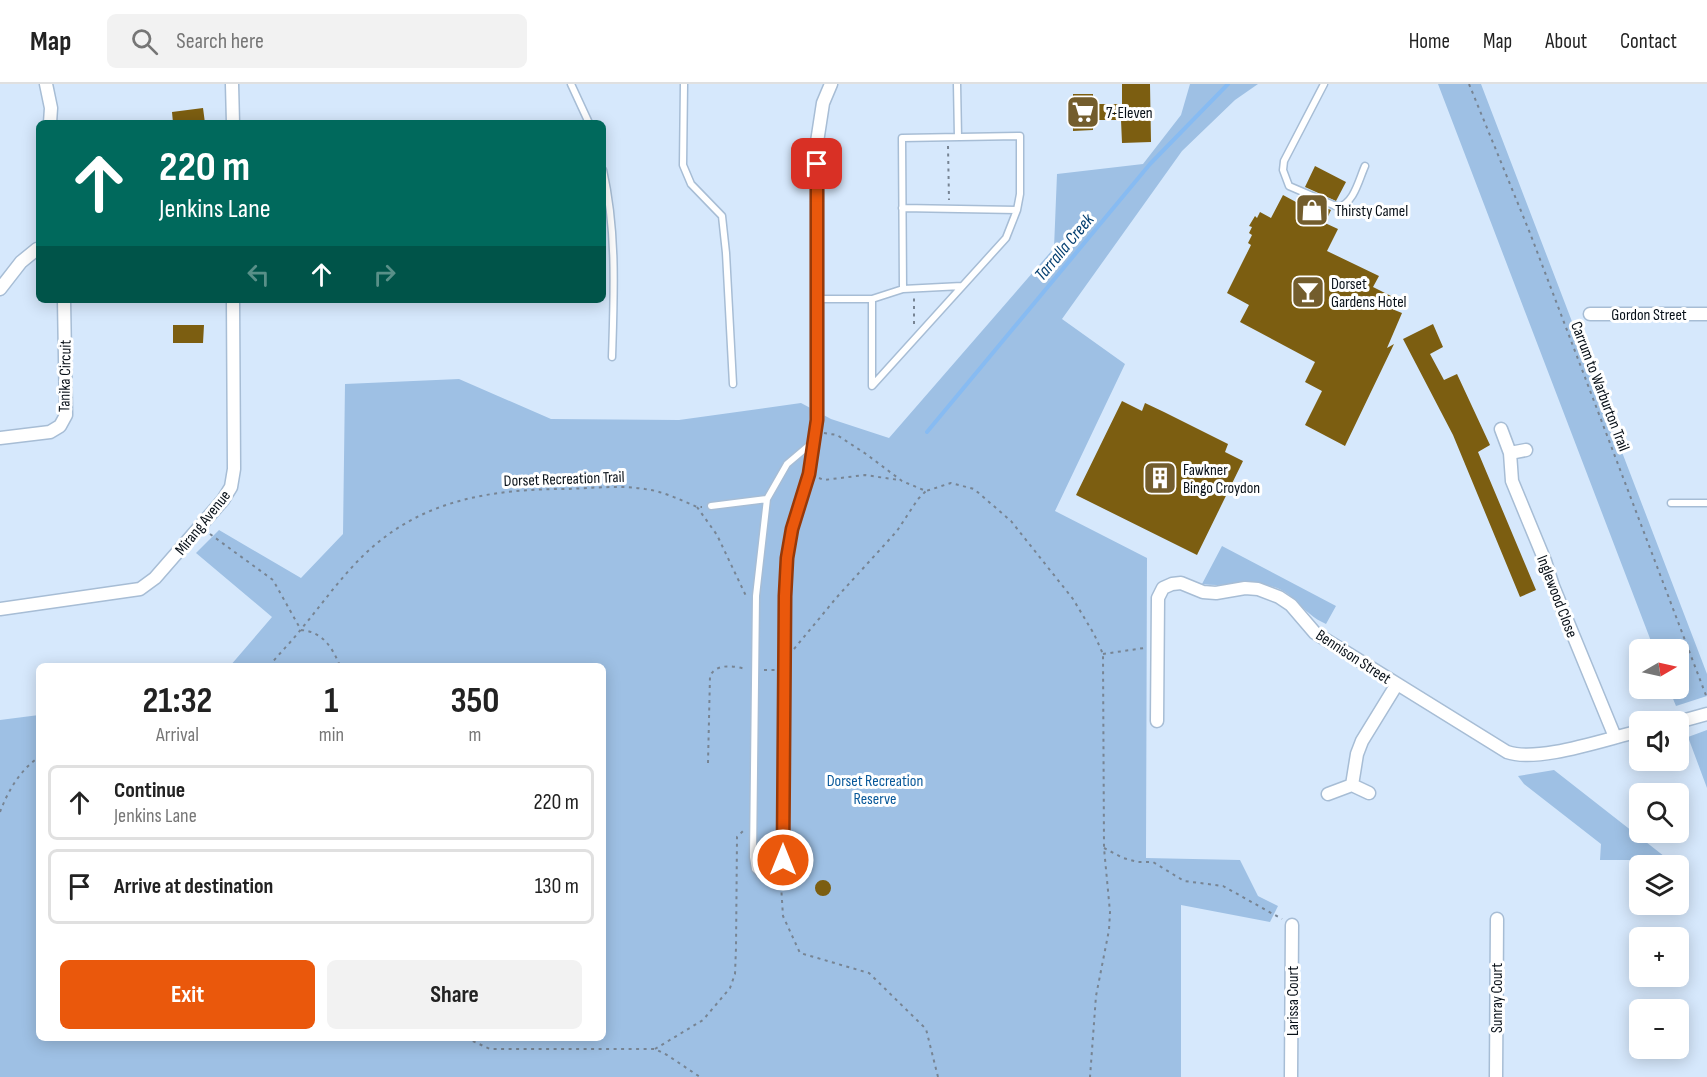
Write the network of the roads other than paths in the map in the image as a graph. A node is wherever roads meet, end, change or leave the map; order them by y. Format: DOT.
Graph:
graph roads {
  1 [pos="46,84"];
  2 [pos="232,84"];
  3 [pos="571,84"];
  4 [pos="684,84"];
  5 [pos="831,84"];
  6 [pos="957,84"];
  7 [pos="1324,84"];
  8 [pos="50,120"];
  9 [pos="233,120"];
  10 [pos="588,120"];
  11 [pos="958,136"];
  12 [pos="1365,166"];
  13 [pos="606,188"];
  14 [pos="902,208"];
  15 [pos="1017,210"];
  16 [pos="36,248"];
  17 [pos="962,286"];
  18 [pos="0,289"];
  19 [pos="903,289"];
  20 [pos="818,299"];
  21 [pos="872,299"];
  22 [pos="64,303"];
  23 [pos="233,303"];
  24 [pos="1590,314"];
  25 [pos="1707,314"];
  26 [pos="612,357"];
  27 [pos="733,384"];
  28 [pos="816,425"];
  29 [pos="1501,429"];
  30 [pos="0,438"];
  31 [pos="813,442"];
  32 [pos="1526,450"];
  33 [pos="1510,453"];
  34 [pos="766,499"];
  35 [pos="1671,503"];
  36 [pos="1707,503"];
  37 [pos="711,506"];
  38 [pos="0,609"];
  39 [pos="1396,684"];
  40 [pos="1707,714"];
  41 [pos="1689,719"];
  42 [pos="1157,721"];
  43 [pos="1629,733"];
  44 [pos="1616,736"];
  45 [pos="1352,785"];
  46 [pos="1369,793"];
  47 [pos="1328,794"];
  48 [pos="1497,919"];
  49 [pos="1292,925"];
  50 [pos="1291,1077"];
  51 [pos="1496,1077"];
  1 -- 8 [label="street"];
  2 -- 9 [label="street"];
  3 -- 10 [label="lane"];
  4 -- 27 [label="lane"];
  5 -- 20 [label="street"];
  6 -- 11 [label="lane"];
  7 -- 12 [label="lane"];
  11 -- 14 [label="lane"];
  11 -- 15 [label="lane"];
  13 -- 26 [label="lane"];
  14 -- 15 [label="lane"];
  14 -- 19 [label="lane"];
  15 -- 17 [label="lane"];
  16 -- 18 [label="street"];
  17 -- 19 [label="lane"];
  17 -- 21 [label="lane"];
  19 -- 21 [label="lane"];
  20 -- 21 [label="lane"];
  20 -- 28 [label="street"];
  22 -- 30 [label="street, Tanika Circuit"];
  23 -- 38 [label="street, Mirang Avenue"];
  24 -- 25 [label="street, Gordon Street"];
  28 -- 31 [label="lane"];
  29 -- 33 [label="street, Inglewood Close"];
  31 -- 34 [label="lane"];
  31 -- 34 [label="lane"];
  32 -- 33 [label="street"];
  33 -- 44 [label="street, Inglewood Close"];
  34 -- 37 [label="lane"];
  35 -- 36 [label="lane"];
  39 -- 42 [label="street, Bennison Street"];
  39 -- 44 [label="street, Bennison Street"];
  39 -- 45 [label="street"];
  40 -- 41 [label="street"];
  43 -- 44 [label="street, Bennison Street"];
  45 -- 46 [label="street"];
  45 -- 47 [label="street"];
  48 -- 51 [label="street, Sunray Court"];
  49 -- 50 [label="street, Larissa Court"];
}
